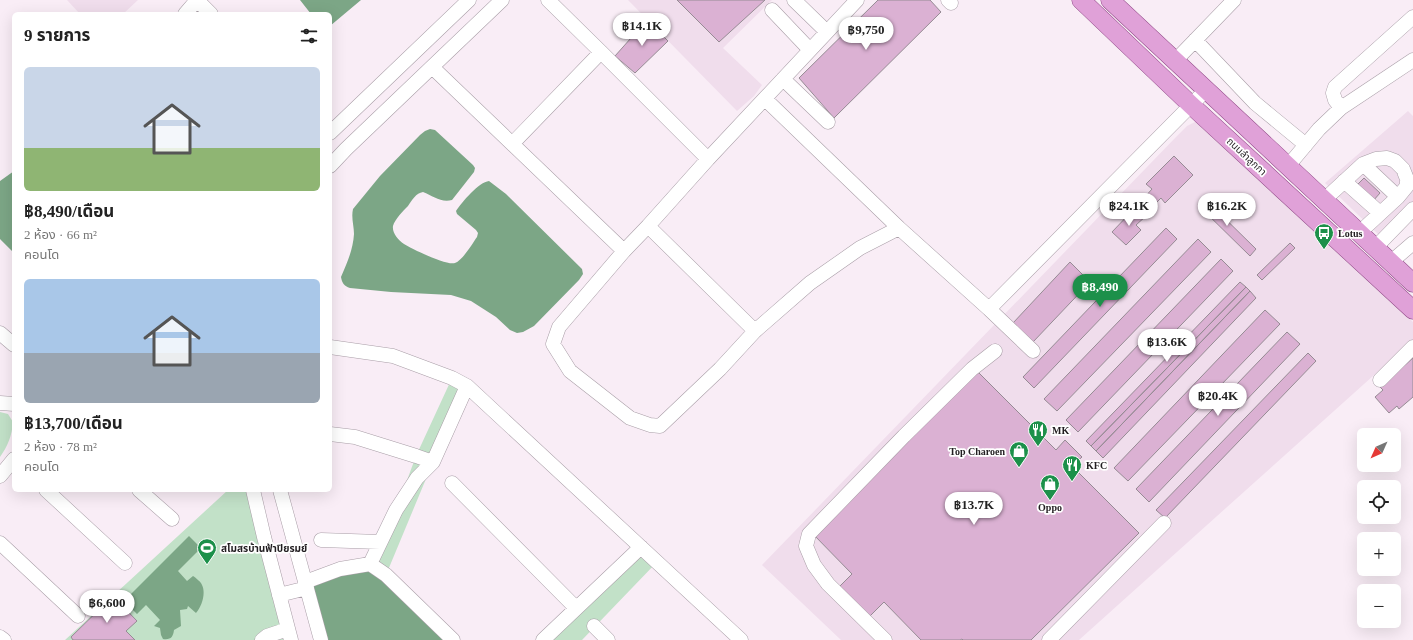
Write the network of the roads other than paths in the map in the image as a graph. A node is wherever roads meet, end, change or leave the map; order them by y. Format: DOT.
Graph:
graph roads {
  1 [pos="197,0"];
  2 [pos="469,0"];
  3 [pos="502,0"];
  4 [pos="548,0"];
  5 [pos="794,0"];
  6 [pos="857,0"];
  7 [pos="1081,0"];
  8 [pos="1110,0"];
  9 [pos="1234,0"];
  10 [pos="772,10"];
  11 [pos="187,12"];
  12 [pos="209,12"];
  13 [pos="1413,17"];
  14 [pos="827,32"];
  15 [pos="1195,40"];
  16 [pos="810,50"];
  17 [pos="601,52"];
  18 [pos="1413,60"];
  19 [pos="1175,61"];
  20 [pos="432,67"];
  21 [pos="783,79"];
  22 [pos="1206,90"];
  23 [pos="765,99"];
  24 [pos="1191,105"];
  25 [pos="1341,108"];
  26 [pos="828,122"];
  27 [pos="332,132"];
  28 [pos="332,136"];
  29 [pos="513,143"];
  30 [pos="1306,145"];
  31 [pos="346,149"];
  32 [pos="708,159"];
  33 [pos="332,164"];
  34 [pos="1363,164"];
  35 [pos="1288,166"];
  36 [pos="1344,181"];
  37 [pos="1398,196"];
  38 [pos="1324,200"];
  39 [pos="1413,209"];
  40 [pos="1380,213"];
  41 [pos="648,226"];
  42 [pos="899,228"];
  43 [pos="1394,229"];
  44 [pos="1359,232"];
  45 [pos="1412,246"];
  46 [pos="1375,248"];
  47 [pos="624,251"];
  48 [pos="1391,262"];
  49 [pos="1413,283"];
  50 [pos="989,310"];
  51 [pos="1413,310"];
  52 [pos="755,330"];
  53 [pos="0,333"];
  54 [pos="12,343"];
  55 [pos="332,347"];
  56 [pos="1413,347"];
  57 [pos="1033,351"];
  58 [pos="996,352"];
  59 [pos="1380,380"];
  60 [pos="467,386"];
  61 [pos="0,403"];
  62 [pos="12,405"];
  63 [pos="332,434"];
  64 [pos="12,462"];
  65 [pos="433,462"];
  66 [pos="0,476"];
  67 [pos="452,483"];
  68 [pos="48,492"];
  69 [pos="142,492"];
  70 [pos="253,492"];
  71 [pos="281,492"];
  72 [pos="172,519"];
  73 [pos="1164,523"];
  74 [pos="321,540"];
  75 [pos="380,542"];
  76 [pos="0,543"];
  77 [pos="641,547"];
  78 [pos="125,563"];
  79 [pos="370,564"];
  80 [pos="301,568"];
  81 [pos="340,569"];
  82 [pos="306,585"];
  83 [pos="279,595"];
  84 [pos="576,608"];
  85 [pos="78,616"];
  86 [pos="594,626"];
  87 [pos="290,634"];
  88 [pos="0,637"];
  89 [pos="4,640"];
  90 [pos="262,640"];
  91 [pos="321,640"];
  92 [pos="453,640"];
  93 [pos="543,640"];
  94 [pos="608,640"];
  95 [pos="740,640"];
  96 [pos="885,640"];
  97 [pos="1049,640"];
  1 -- 11 [label="street"];
  1 -- 12 [label="street"];
  2 -- 27 [label="street"];
  3 -- 20 [label="street"];
  4 -- 17 [label="street"];
  5 -- 14 [label="street"];
  6 -- 14 [label="street"];
  7 -- 24 [label="main road, ถนนลำลูกกา"];
  8 -- 19 [label="main road, ถนนลำลูกกา"];
  9 -- 15 [label="street"];
  10 -- 16 [label="street"];
  13 -- 25 [label="street"];
  14 -- 16 [label="street"];
  15 -- 19 [label="street"];
  15 -- 30 [label="street"];
  16 -- 21 [label="street"];
  17 -- 29 [label="street"];
  17 -- 32 [label="street"];
  18 -- 25 [label="street"];
  19 -- 22 [label="main road, ถนนลำลูกกา"];
  20 -- 29 [label="street"];
  20 -- 31 [label="street"];
  21 -- 23 [label="street"];
  21 -- 26 [label="street"];
  22 -- 24 [label="street"];
  22 -- 35 [label="main road, ถนนลำลูกกา"];
  23 -- 32 [label="street"];
  23 -- 42 [label="street"];
  24 -- 50 [label="street"];
  24 -- 51 [label="main road, ถนนลำลูกกา"];
  25 -- 30 [label="street"];
  28 -- 31 [label="street"];
  29 -- 47 [label="street"];
  30 -- 35 [label="street"];
  31 -- 33 [label="street"];
  32 -- 41 [label="street"];
  34 -- 36 [label="street"];
  34 -- 37 [label="street"];
  34 -- 37 [label="street"];
  35 -- 38 [label="main road, ถนนลำลูกกา"];
  36 -- 38 [label="street"];
  36 -- 40 [label="street"];
  37 -- 40 [label="street"];
  38 -- 44 [label="main road, ถนนลำลูกกา"];
  39 -- 43 [label="street"];
  40 -- 44 [label="street"];
  41 -- 47 [label="street"];
  41 -- 52 [label="street"];
  42 -- 50 [label="street"];
  42 -- 52 [label="street"];
  43 -- 45 [label="street"];
  43 -- 46 [label="street"];
  44 -- 46 [label="main road, ถนนลำลูกกา"];
  45 -- 48 [label="street"];
  46 -- 48 [label="main road, ถนนลำลูกกา"];
  47 -- 52 [label="street"];
  48 -- 49 [label="main road, ถนนลำลูกกา"];
  50 -- 57 [label="street"];
  53 -- 54 [label="street"];
  55 -- 60 [label="street"];
  56 -- 59 [label="street"];
  58 -- 96 [label="street"];
  60 -- 65 [label="street"];
  60 -- 77 [label="street"];
  61 -- 62 [label="street"];
  63 -- 65 [label="street"];
  64 -- 66 [label="street"];
  65 -- 75 [label="street"];
  67 -- 84 [label="street"];
  68 -- 78 [label="street"];
  69 -- 72 [label="street"];
  70 -- 83 [label="street"];
  71 -- 80 [label="street"];
  73 -- 97 [label="street"];
  74 -- 75 [label="street"];
  75 -- 79 [label="street"];
  76 -- 85 [label="street"];
  77 -- 84 [label="street"];
  77 -- 95 [label="street"];
  79 -- 81 [label="street"];
  79 -- 92 [label="street"];
  80 -- 81 [label="street"];
  80 -- 82 [label="street"];
  81 -- 82 [label="street"];
  82 -- 83 [label="street"];
  82 -- 91 [label="street"];
  83 -- 87 [label="street"];
  84 -- 93 [label="street"];
  86 -- 94 [label="street"];
  87 -- 90 [label="street"];
  88 -- 89 [label="street"];
}
